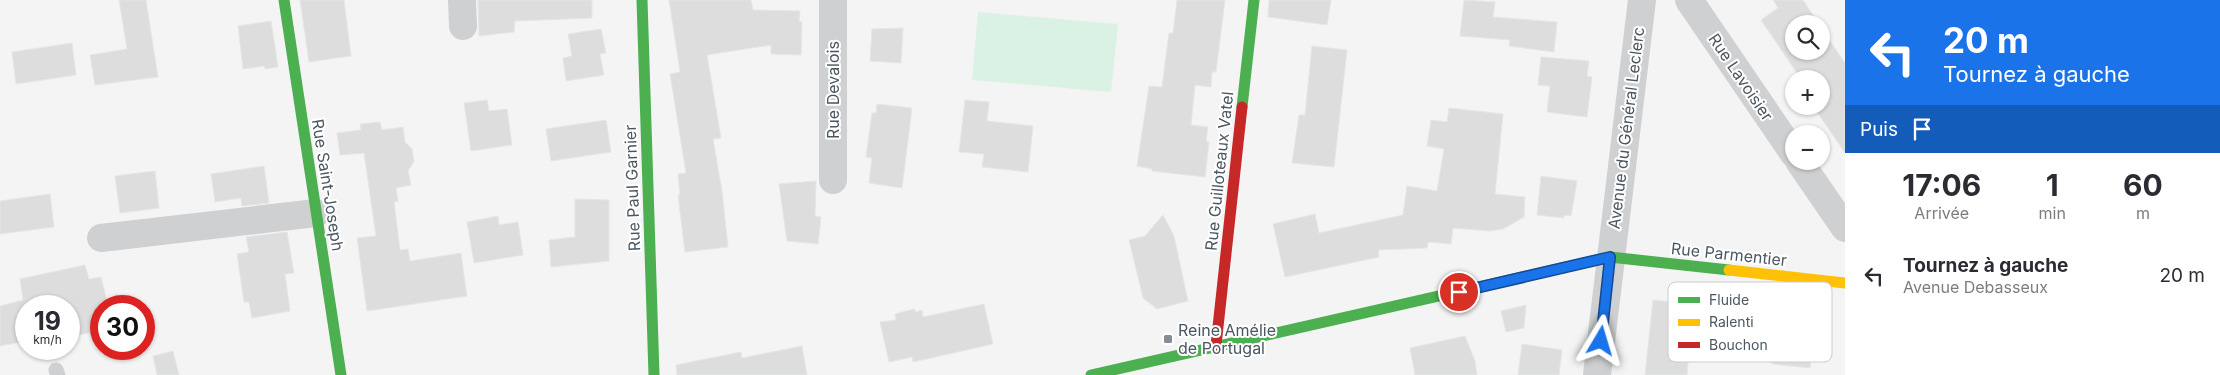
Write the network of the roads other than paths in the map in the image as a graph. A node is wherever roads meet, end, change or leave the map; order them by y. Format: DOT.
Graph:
graph roads {
  1 [pos="284,0"];
  2 [pos="642,0"];
  3 [pos="834,0"];
  4 [pos="1254,0"];
  5 [pos="1642,0"];
  6 [pos="1688,0"];
  7 [pos="1785,141"];
  8 [pos="1805,170"];
  9 [pos="833,180"];
  10 [pos="316,213"];
  11 [pos="1845,228"];
  12 [pos="101,238"];
  13 [pos="1610,257"];
  14 [pos="1845,283"];
  15 [pos="1216,345"];
  16 [pos="341,375"];
  17 [pos="654,375"];
  18 [pos="1091,375"];
  19 [pos="1597,375"];
  1 -- 10 [label="street, Rue Saint-Joseph"];
  2 -- 17 [label="street, Rue Paul Garnier"];
  3 -- 9 [label="street, Rue Devalois"];
  4 -- 15 [label="street, Rue Guilloteaux Vatel"];
  5 -- 13 [label="street, Avenue du Général Leclerc"];
  6 -- 7 [label="street, Rue Lavoisier"];
  8 -- 11 [label="street"];
  10 -- 12 [label="street"];
  10 -- 16 [label="street, Rue Saint-Joseph"];
  13 -- 14 [label="street, Rue Parmentier"];
  13 -- 15 [label="street, Rue Parmentier"];
  13 -- 19 [label="street, Avenue du Général Leclerc"];
  15 -- 18 [label="street, Rue Parmentier"];
}
